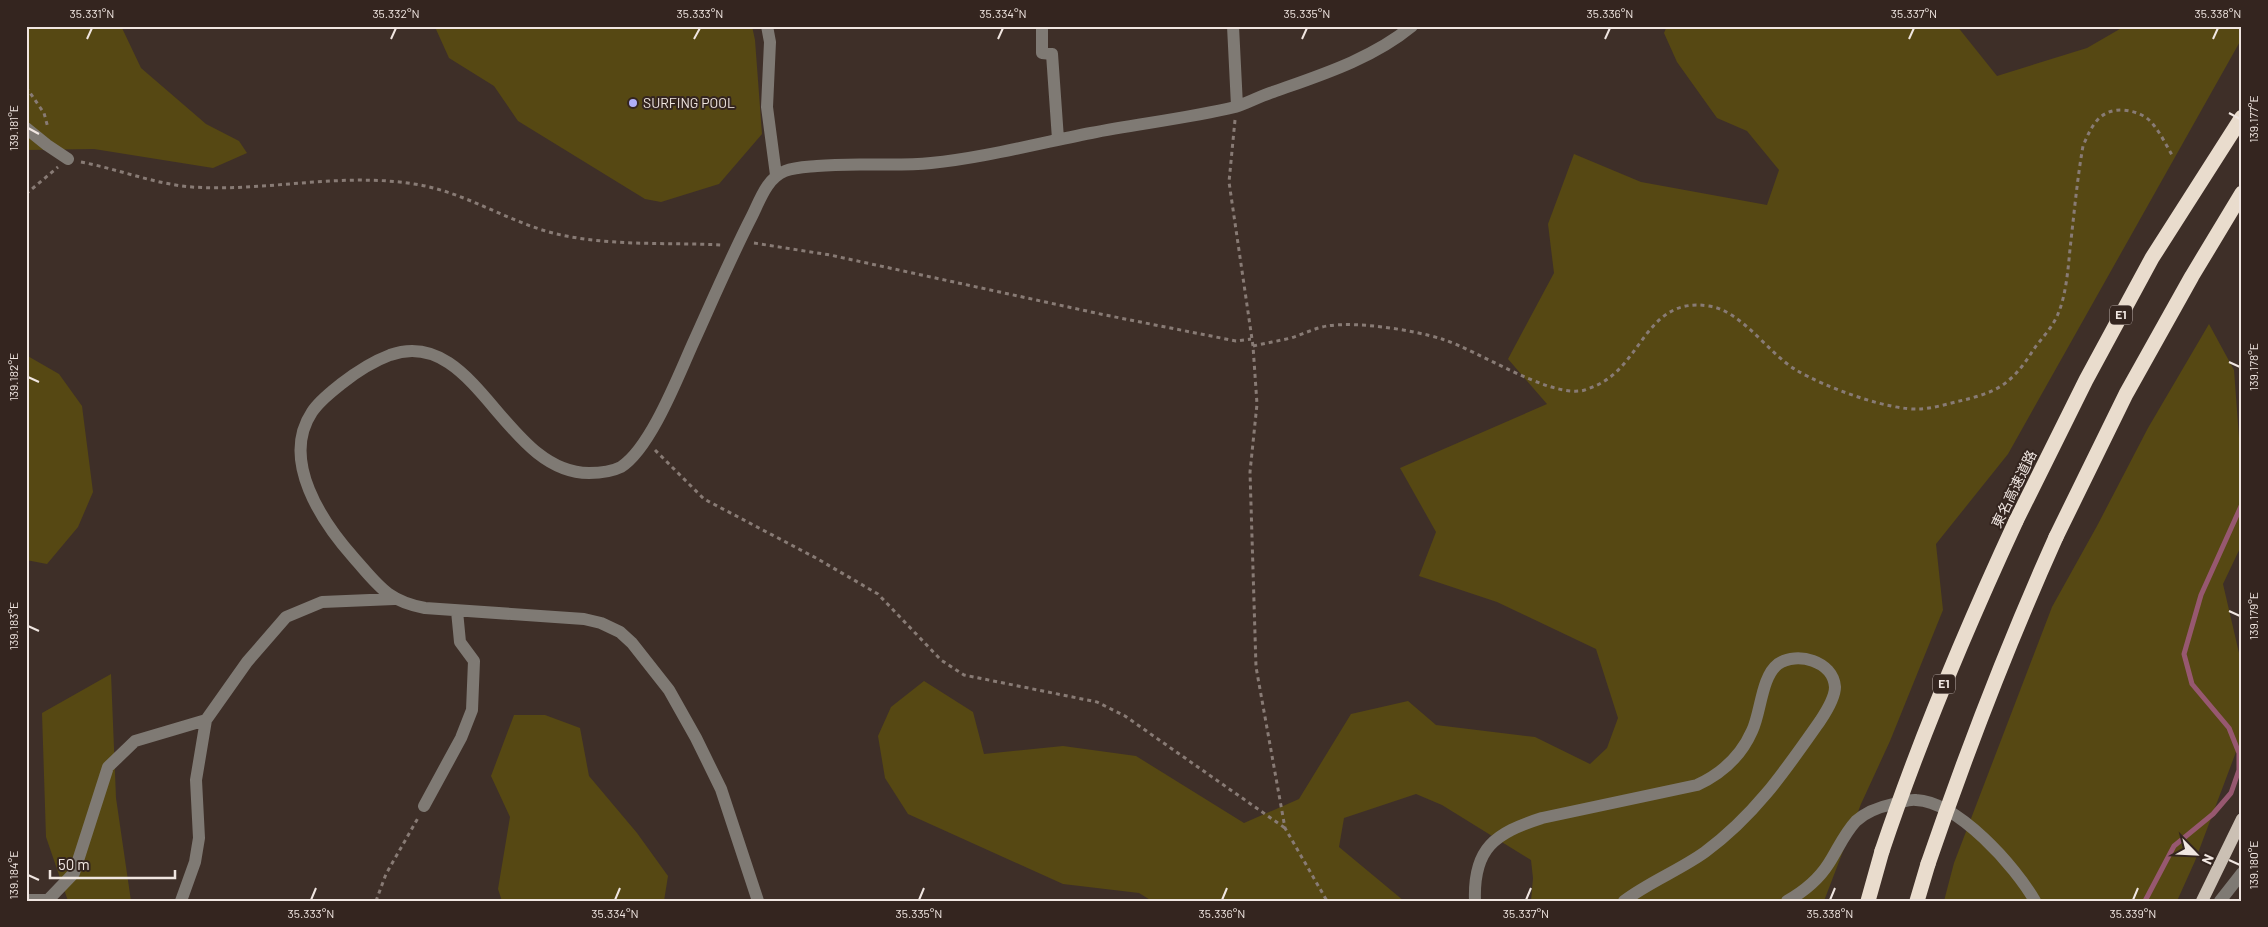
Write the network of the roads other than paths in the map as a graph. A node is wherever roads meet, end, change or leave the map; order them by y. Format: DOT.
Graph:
graph roads {
  1 [pos="767,26"];
  2 [pos="1042,26"];
  3 [pos="1232,26"];
  4 [pos="1412,26"];
  5 [pos="1237,106"];
  6 [pos="2242,117"];
  7 [pos="26,128"];
  8 [pos="1058,139"];
  9 [pos="68,159"];
  10 [pos="776,175"];
  11 [pos="2242,193"];
  12 [pos="394,599"];
  13 [pos="457,611"];
  14 [pos="206,720"];
  15 [pos="424,806"];
  16 [pos="2242,819"];
  17 [pos="2242,874"];
  18 [pos="26,900"];
  19 [pos="181,901"];
  20 [pos="758,901"];
  21 [pos="1475,901"];
  22 [pos="1624,901"];
  23 [pos="1787,901"];
  24 [pos="1868,901"];
  25 [pos="1917,901"];
  26 [pos="2035,901"];
  27 [pos="2202,901"];
  28 [pos="2220,901"];
  1 -- 10 [label="street"];
  2 -- 8 [label="street"];
  3 -- 5 [label="street"];
  4 -- 5 [label="street"];
  5 -- 8 [label="street"];
  6 -- 24 [label="highway, 東名高速道路 / E1, bridge"];
  7 -- 9 [label="street"];
  8 -- 10 [label="street"];
  10 -- 12 [label="street"];
  11 -- 25 [label="highway, bridge"];
  12 -- 13 [label="street"];
  12 -- 14 [label="street"];
  13 -- 15 [label="street"];
  13 -- 20 [label="street"];
  14 -- 18 [label="street"];
  14 -- 19 [label="street"];
  16 -- 27 [label="main road"];
  17 -- 28 [label="street"];
  21 -- 22 [label="street"];
  23 -- 26 [label="street"];
}
